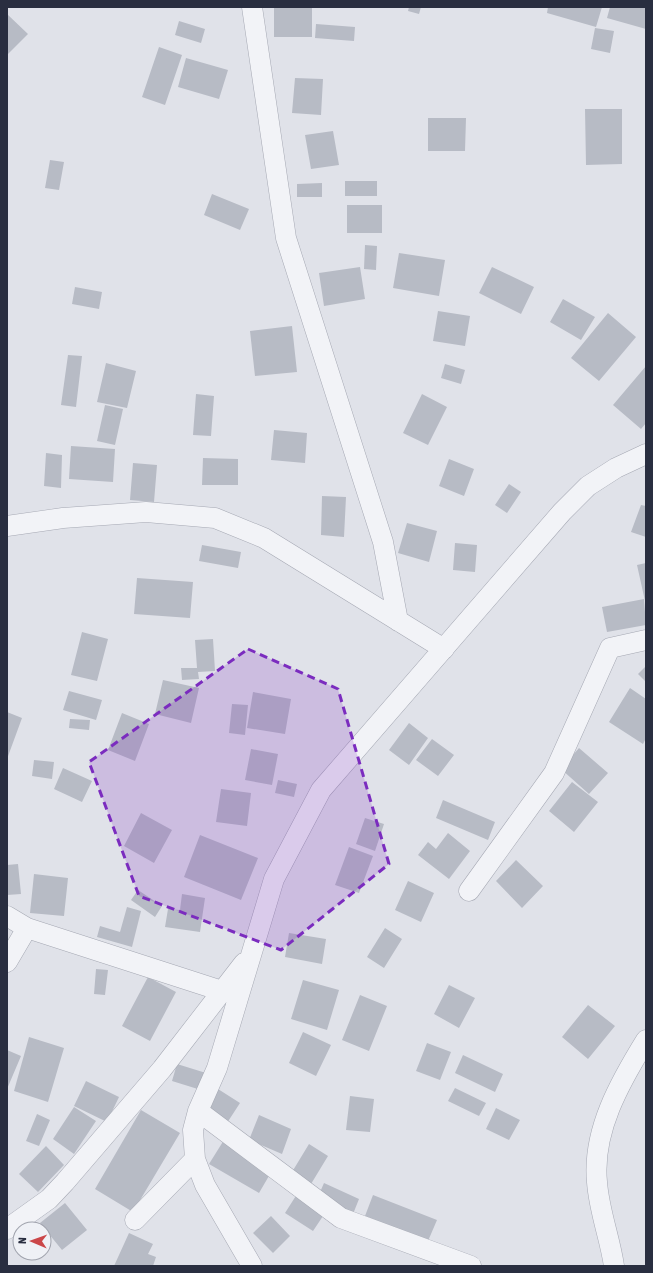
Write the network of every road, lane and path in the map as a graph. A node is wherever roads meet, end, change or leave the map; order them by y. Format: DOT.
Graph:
graph roads {
  1 [pos="252,7"];
  2 [pos="646,454"];
  3 [pos="7,526"];
  4 [pos="398,621"];
  5 [pos="646,640"];
  6 [pos="444,649"];
  7 [pos="469,891"];
  8 [pos="7,916"];
  9 [pos="27,928"];
  10 [pos="251,955"];
  11 [pos="7,962"];
  12 [pos="222,991"];
  13 [pos="646,1040"];
  14 [pos="198,1111"];
  15 [pos="195,1159"];
  16 [pos="135,1220"];
  17 [pos="7,1229"];
  18 [pos="252,1266"];
  19 [pos="471,1266"];
  20 [pos="614,1266"];
  1 -- 4 [label="street"];
  2 -- 6 [label="street"];
  3 -- 4 [label="street"];
  4 -- 6 [label="street"];
  5 -- 7 [label="street"];
  6 -- 10 [label="street"];
  8 -- 9 [label="street"];
  9 -- 11 [label="street"];
  9 -- 12 [label="street"];
  10 -- 12 [label="street"];
  10 -- 14 [label="street"];
  12 -- 17 [label="street"];
  13 -- 20 [label="street"];
  14 -- 15 [label="street"];
  14 -- 19 [label="street"];
  15 -- 16 [label="street"];
  15 -- 18 [label="street"];
}
